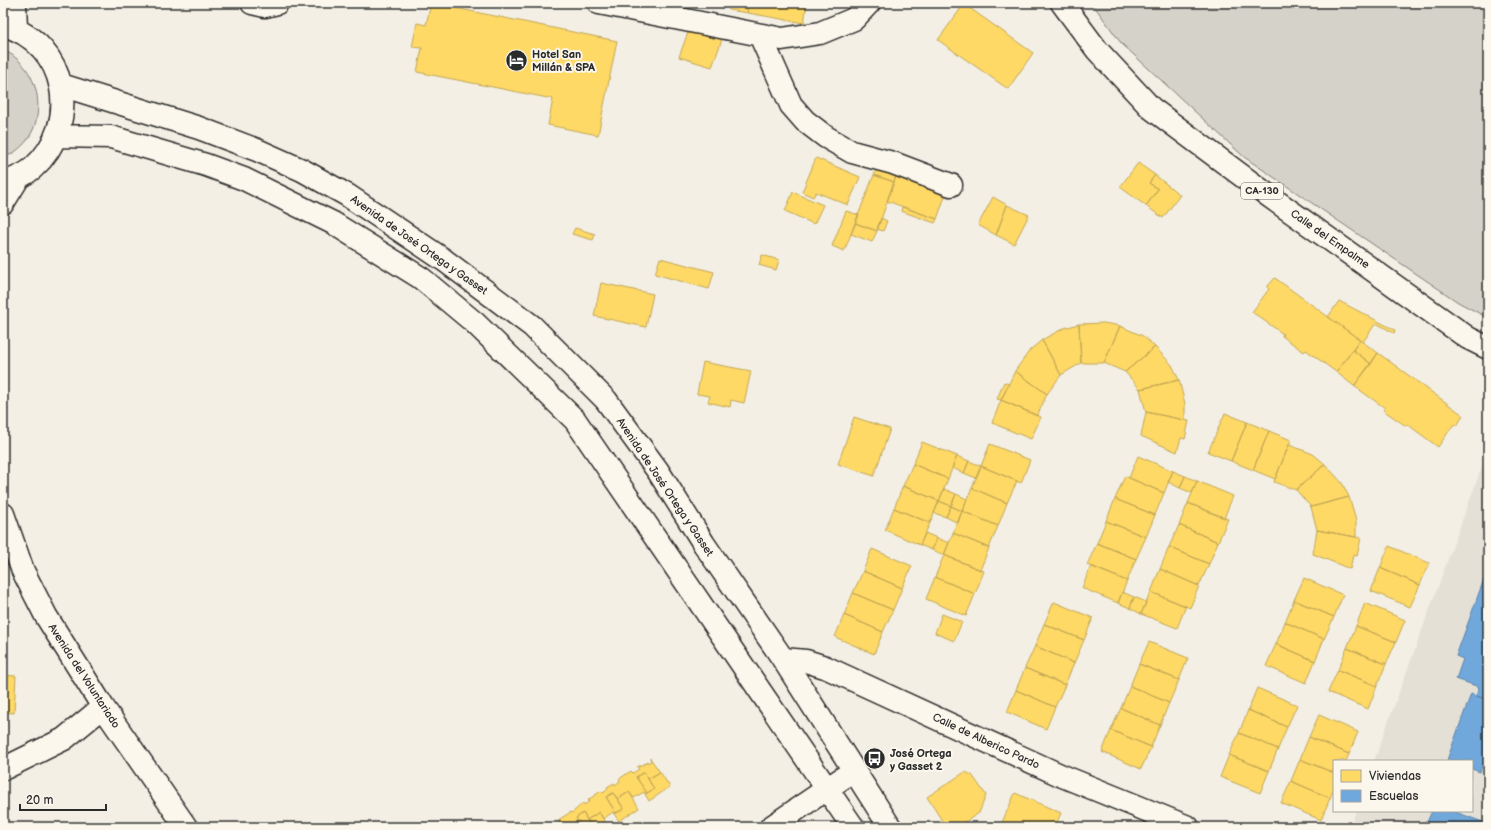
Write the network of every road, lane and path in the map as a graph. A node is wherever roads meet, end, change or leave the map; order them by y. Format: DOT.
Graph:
graph roads {
  1 [pos="15,3"];
  2 [pos="252,3"];
  3 [pos="277,3"];
  4 [pos="600,3"];
  5 [pos="869,3"];
  6 [pos="1062,3"];
  7 [pos="10,27"];
  8 [pos="760,35"];
  9 [pos="61,85"];
  10 [pos="56,136"];
  11 [pos="11,180"];
  12 [pos="951,185"];
  13 [pos="3,203"];
  14 [pos="1488,348"];
  15 [pos="3,514"];
  16 [pos="783,659"];
  17 [pos="103,707"];
  18 [pos="3,769"];
  19 [pos="853,771"];
  20 [pos="827,788"];
  21 [pos="186,827"];
  22 [pos="771,827"];
  23 [pos="853,827"];
  24 [pos="890,827"];
  25 [pos="1188,827"];
  1 -- 7 [label="main road"];
  2 -- 3 [label="main road"];
  4 -- 8 [label="main road"];
  5 -- 8 [label="main road"];
  6 -- 14 [label="main road, Calle del Empalme / CA-130"];
  7 -- 9 [label="main road"];
  8 -- 12 [label="main road"];
  9 -- 10 [label="main road"];
  9 -- 16 [label="main road, Avenida de José Ortega y Gasset"];
  10 -- 11 [label="main road"];
  10 -- 20 [label="main road"];
  11 -- 13 [label="main road"];
  15 -- 17 [label="main road, Avenida del Voluntariado"];
  16 -- 19 [label="main road, Avenida de José Ortega y Gasset"];
  16 -- 25 [label="main road, Calle de Alberico Pardo"];
  17 -- 18 [label="main road"];
  17 -- 21 [label="main road, Avenida del Voluntariado"];
  19 -- 20 [label="main road"];
  19 -- 24 [label="main road, Avenida de José Ortega y Gasset"];
  20 -- 22 [label="main road"];
  20 -- 23 [label="main road"];
}
